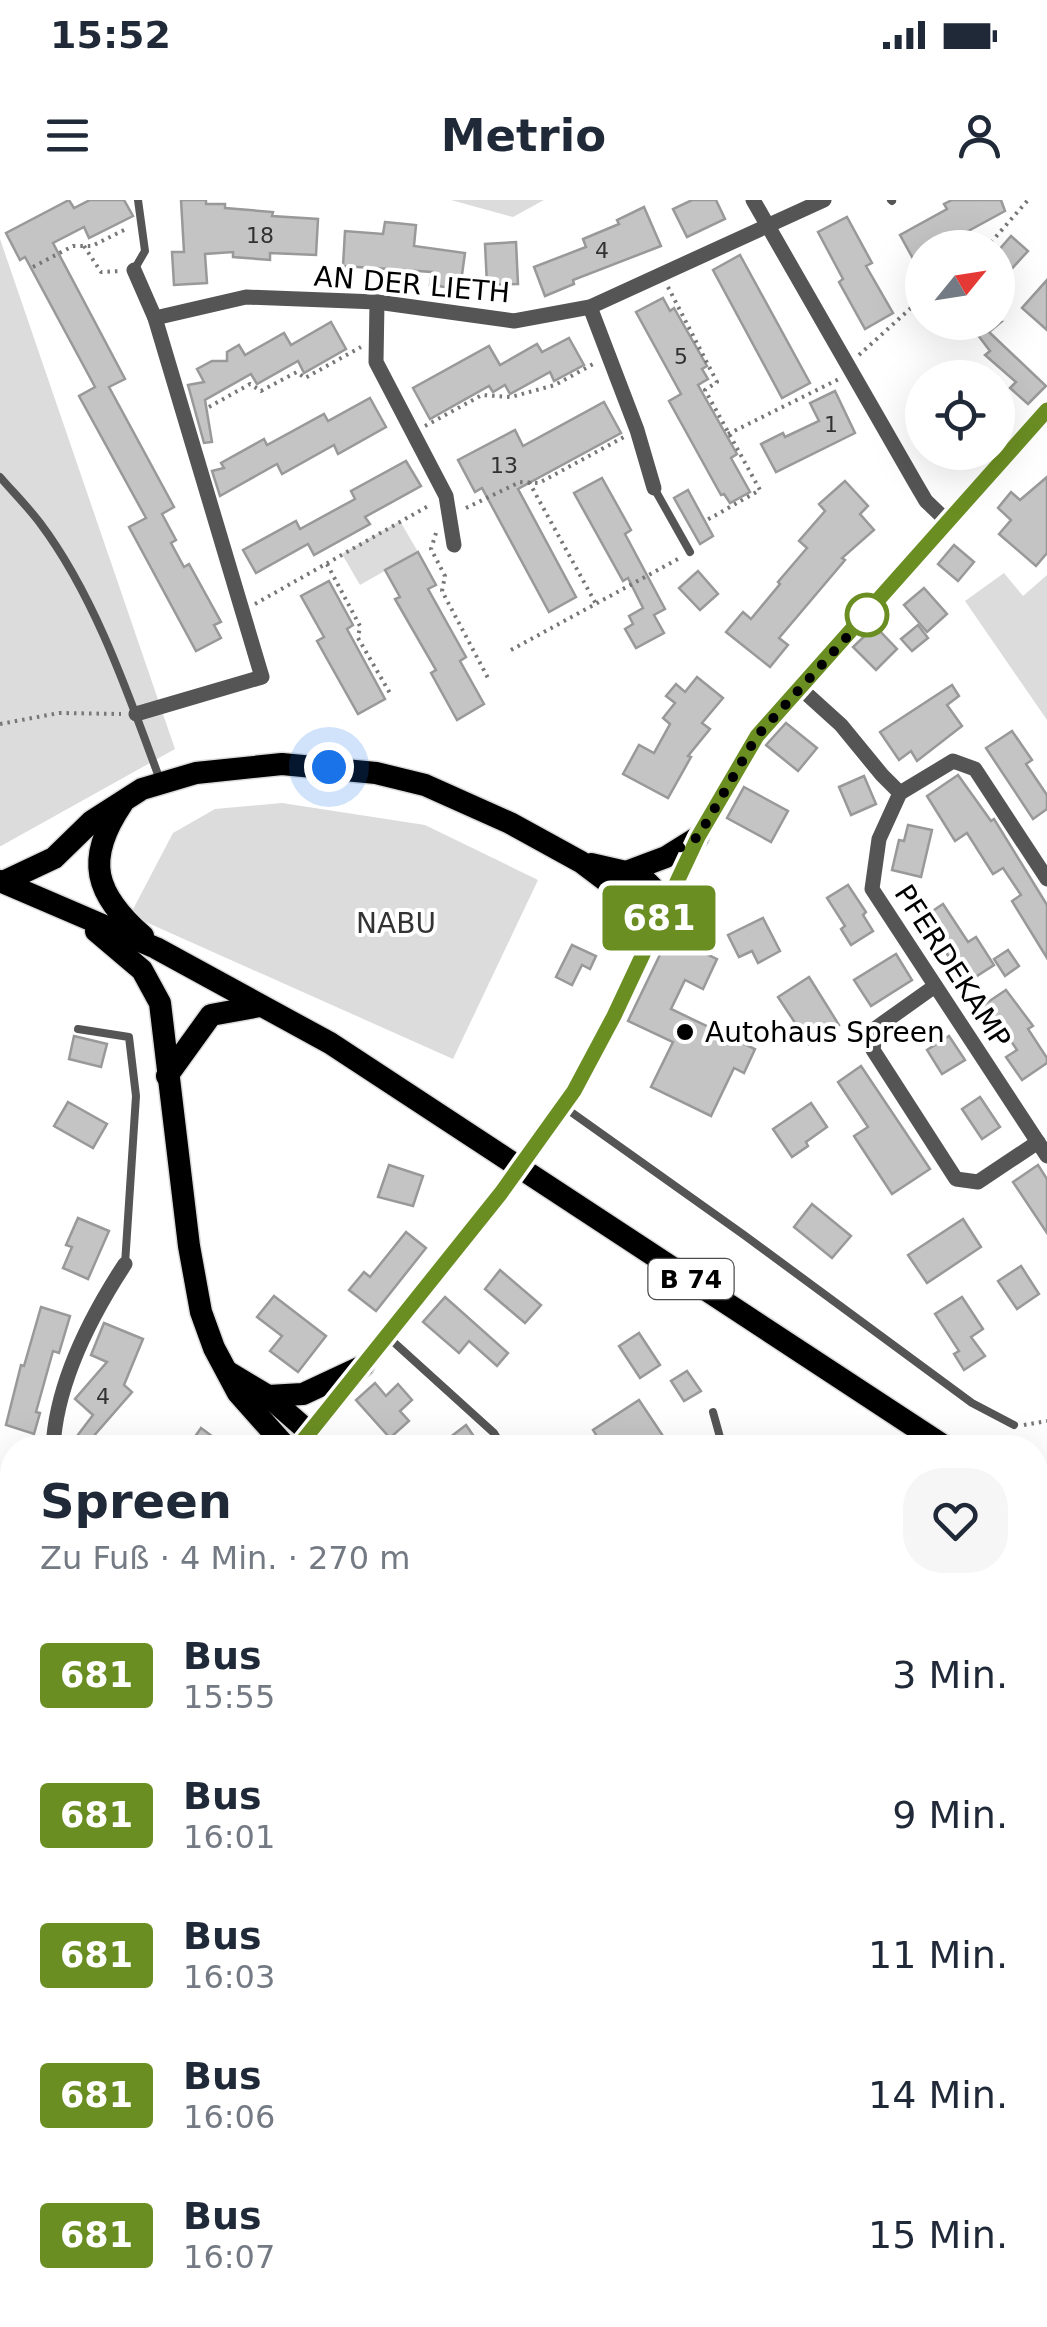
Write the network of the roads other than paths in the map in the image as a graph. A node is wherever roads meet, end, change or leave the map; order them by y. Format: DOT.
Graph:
graph roads {
  1 [pos="138,200"];
  2 [pos="754,200"];
  3 [pos="824,200"];
  4 [pos="767,225"];
  5 [pos="134,270"];
  6 [pos="378,302"];
  7 [pos="590,307"];
  8 [pos="155,318"];
  9 [pos="1047,409"];
  10 [pos="0,477"];
  11 [pos="654,488"];
  12 [pos="948,522"];
  13 [pos="454,545"];
  14 [pos="690,552"];
  15 [pos="799,687"];
  16 [pos="136,714"];
  17 [pos="161,783"];
  18 [pos="900,793"];
  19 [pos="124,802"];
  20 [pos="698,837"];
  21 [pos="581,862"];
  22 [pos="626,872"];
  23 [pos="1047,879"];
  24 [pos="1,882"];
  25 [pos="663,909"];
  26 [pos="74,913"];
  27 [pos="156,948"];
  28 [pos="935,986"];
  29 [pos="260,1006"];
  30 [pos="78,1029"];
  31 [pos="167,1076"];
  32 [pos="564,1107"];
  33 [pos="1042,1149"];
  34 [pos="125,1264"];
  35 [pos="386,1336"];
  36 [pos="363,1366"];
  37 [pos="227,1371"];
  38 [pos="268,1396"];
  39 [pos="713,1412"];
  40 [pos="1014,1424"];
  41 [pos="53,1435"];
  42 [pos="275,1435"];
  43 [pos="304,1435"];
  44 [pos="315,1435"];
  45 [pos="495,1435"];
  46 [pos="719,1435"];
  47 [pos="927,1435"];
  1 -- 5 [label="lane"];
  2 -- 4 [label="street"];
  3 -- 4 [label="street, AN DER LIETH"];
  4 -- 7 [label="street, AN DER LIETH"];
  4 -- 12 [label="street"];
  5 -- 8 [label="street"];
  6 -- 7 [label="street, AN DER LIETH"];
  6 -- 8 [label="street, AN DER LIETH"];
  6 -- 13 [label="street"];
  7 -- 11 [label="street"];
  8 -- 16 [label="street"];
  9 -- 12 [label="street"];
  10 -- 16 [label="lane"];
  11 -- 14 [label="lane"];
  12 -- 15 [label="street"];
  15 -- 18 [label="street"];
  15 -- 20 [label="street"];
  16 -- 17 [label="lane"];
  17 -- 19 [label="main road"];
  17 -- 21 [label="main road"];
  18 -- 23 [label="street"];
  18 -- 28 [label="street, PFERDEKAMP"];
  19 -- 24 [label="main road"];
  19 -- 27 [label="main road"];
  20 -- 22 [label="main road"];
  20 -- 25 [label="street"];
  21 -- 22 [label="main road"];
  21 -- 25 [label="main road"];
  22 -- 25 [label="main road"];
  24 -- 26 [label="main road, B 74"];
  25 -- 32 [label="street"];
  26 -- 27 [label="main road, B 74"];
  26 -- 31 [label="main road"];
  27 -- 29 [label="main road, B 74"];
  28 -- 33 [label="street, PFERDEKAMP"];
  28 -- 33 [label="street"];
  29 -- 31 [label="main road"];
  29 -- 47 [label="main road, B 74"];
  30 -- 34 [label="lane"];
  31 -- 37 [label="main road"];
  32 -- 35 [label="street, bridge"];
  32 -- 40 [label="lane"];
  34 -- 41 [label="street"];
  35 -- 36 [label="street"];
  35 -- 45 [label="lane"];
  36 -- 38 [label="main road"];
  36 -- 44 [label="street"];
  37 -- 38 [label="main road"];
  37 -- 42 [label="main road"];
  38 -- 43 [label="main road"];
  39 -- 46 [label="lane"];
}
